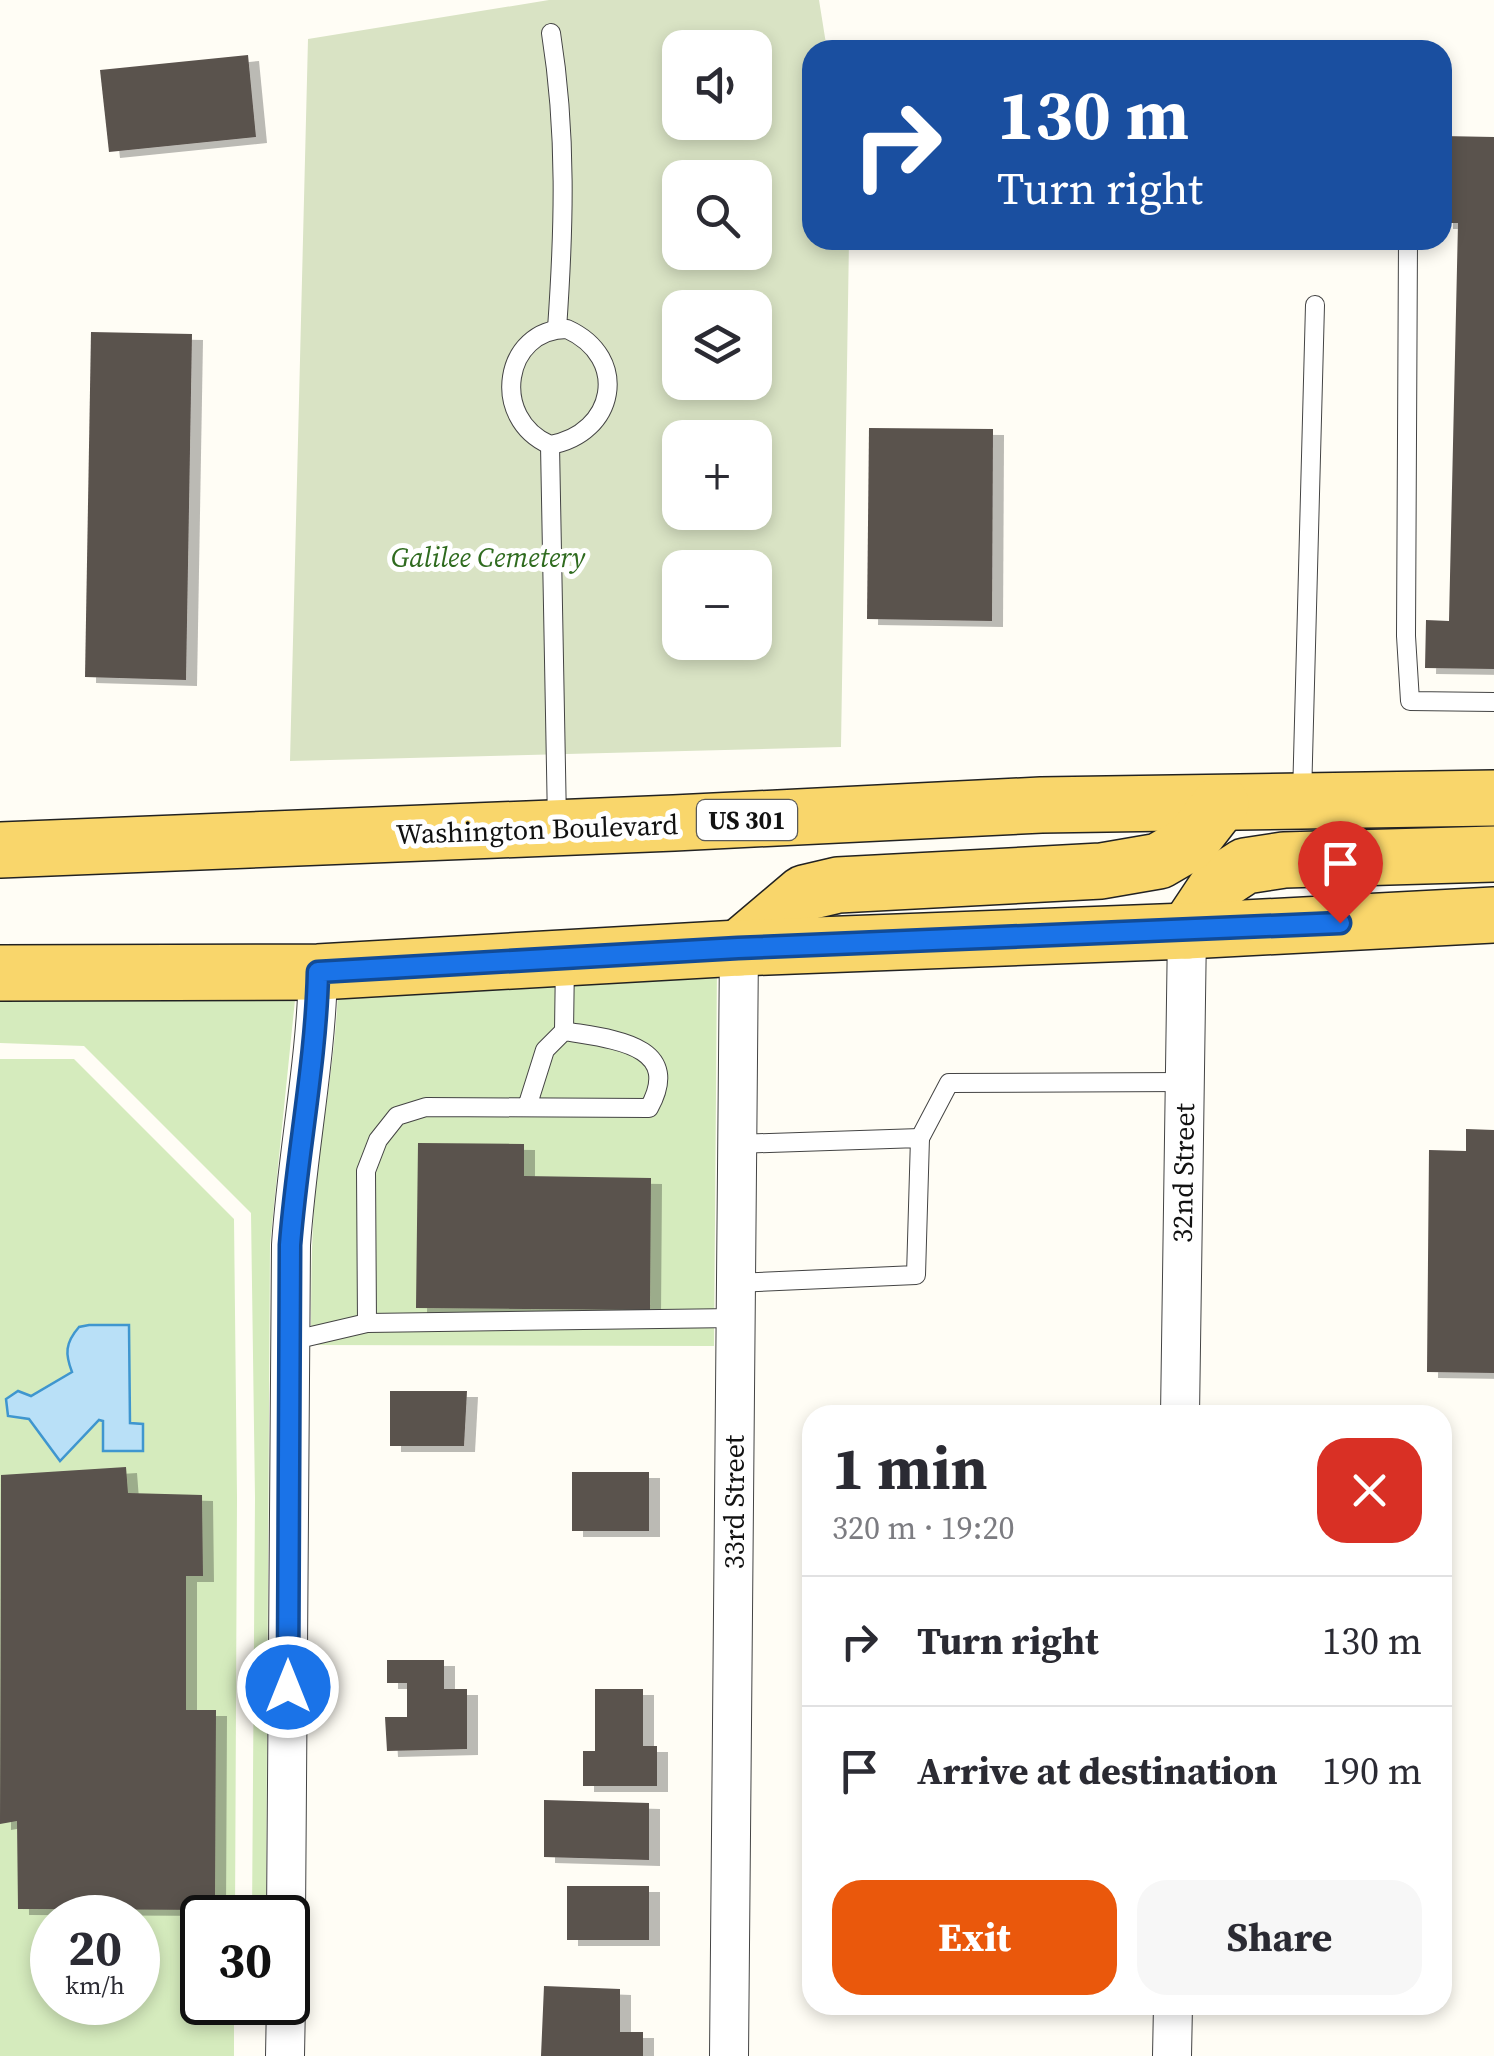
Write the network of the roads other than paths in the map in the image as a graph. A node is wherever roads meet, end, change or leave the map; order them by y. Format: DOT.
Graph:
graph roads {
  1 [pos="551,33"];
  2 [pos="1408,250"];
  3 [pos="1315,305"];
  4 [pos="557,329"];
  5 [pos="550,445"];
  6 [pos="1494,702"];
  7 [pos="1494,798"];
  8 [pos="1302,802"];
  9 [pos="1221,803"];
  10 [pos="557,828"];
  11 [pos="0,850"];
  12 [pos="1494,854"];
  13 [pos="1494,915"];
  14 [pos="1187,931"];
  15 [pos="738,948"];
  16 [pos="565,958"];
  17 [pos="318,972"];
  18 [pos="0,973"];
  19 [pos="564,1031"];
  20 [pos="1184,1082"];
  21 [pos="527,1107"];
  22 [pos="920,1138"];
  23 [pos="736,1144"];
  24 [pos="735,1300"];
  25 [pos="367,1322"];
  26 [pos="290,1341"];
  27 [pos="1180,1405"];
  28 [pos="286,1895"];
  29 [pos="1172,2015"];
  30 [pos="286,2025"];
  31 [pos="285,2056"];
  32 [pos="729,2056"];
  33 [pos="1172,2056"];
  1 -- 4 [label="lane"];
  2 -- 6 [label="lane"];
  3 -- 8 [label="lane"];
  4 -- 5 [label="lane"];
  4 -- 5 [label="lane"];
  5 -- 10 [label="lane"];
  7 -- 8 [label="main road, Washington Boulevard / US 301"];
  8 -- 9 [label="main road, Washington Boulevard / US 301"];
  9 -- 10 [label="main road, Washington Boulevard / US 301"];
  9 -- 15 [label="main road"];
  10 -- 11 [label="main road, Washington Boulevard / US 301"];
  12 -- 14 [label="main road"];
  13 -- 14 [label="main road"];
  14 -- 15 [label="main road"];
  14 -- 20 [label="street, 32nd Street"];
  15 -- 16 [label="main road"];
  15 -- 23 [label="street, 33rd Street"];
  16 -- 17 [label="main road"];
  16 -- 19 [label="lane"];
  17 -- 18 [label="main road"];
  17 -- 26 [label="street"];
  19 -- 21 [label="lane"];
  19 -- 21 [label="lane"];
  20 -- 22 [label="lane"];
  20 -- 27 [label="street, 32nd Street"];
  21 -- 25 [label="lane"];
  22 -- 23 [label="lane"];
  22 -- 24 [label="lane"];
  23 -- 24 [label="street, 33rd Street"];
  24 -- 25 [label="lane"];
  24 -- 32 [label="street, 33rd Street"];
  25 -- 26 [label="lane"];
  26 -- 28 [label="street"];
  29 -- 33 [label="street"];
  30 -- 31 [label="street"];
}
